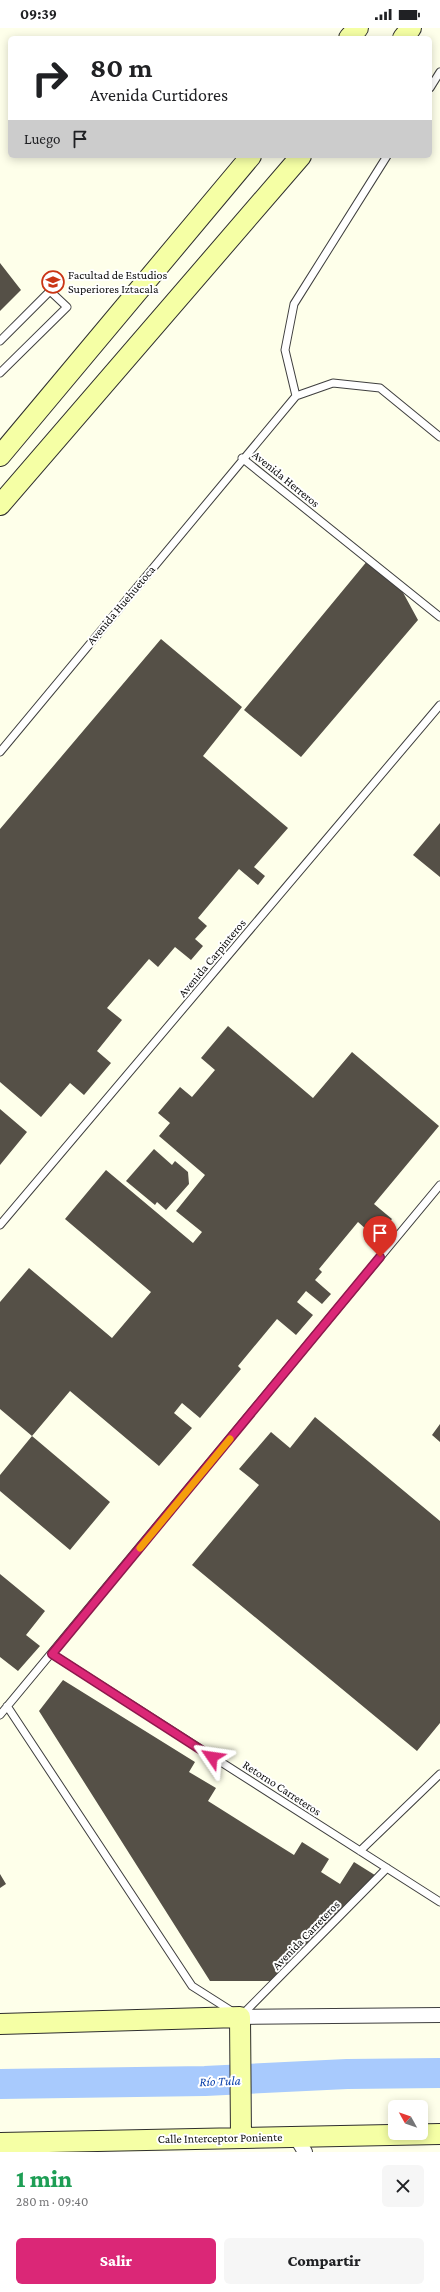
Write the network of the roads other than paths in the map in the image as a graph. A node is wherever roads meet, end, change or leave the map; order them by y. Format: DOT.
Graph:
graph roads {
  1 [pos="358,28"];
  2 [pos="411,28"];
  3 [pos="351,36"];
  4 [pos="405,36"];
  5 [pos="440,72"];
  6 [pos="432,85"];
  7 [pos="249,158"];
  8 [pos="298,158"];
  9 [pos="387,158"];
  10 [pos="0,341"];
  11 [pos="0,373"];
  12 [pos="296,396"];
  13 [pos="440,437"];
  14 [pos="5,450"];
  15 [pos="242,458"];
  16 [pos="33,465"];
  17 [pos="0,505"];
  18 [pos="440,617"];
  19 [pos="440,705"];
  20 [pos="0,752"];
  21 [pos="440,1185"];
  22 [pos="0,1226"];
  23 [pos="52,1654"];
  24 [pos="7,1706"];
  25 [pos="0,1715"];
  26 [pos="440,1774"];
  27 [pos="360,1851"];
  28 [pos="387,1868"];
  29 [pos="440,1902"];
  30 [pos="440,2015"];
  31 [pos="240,2023"];
  32 [pos="0,2024"];
  33 [pos="241,2129"];
  34 [pos="440,2134"];
  35 [pos="0,2143"];
  36 [pos="300,2144"];
  37 [pos="68,2146"];
  1 -- 3 [label="main road"];
  2 -- 4 [label="main road"];
  5 -- 6 [label="lane"];
  7 -- 14 [label="main road"];
  8 -- 16 [label="main road"];
  9 -- 12 [label="lane"];
  10 -- 11 [label="lane"];
  12 -- 13 [label="lane"];
  12 -- 15 [label="lane, Avenida Herreros"];
  14 -- 16 [label="main road"];
  15 -- 18 [label="lane, Avenida Herreros"];
  15 -- 20 [label="lane, Avenida Huehuetoca"];
  16 -- 17 [label="main road"];
  19 -- 22 [label="lane, Avenida Carpinteros"];
  21 -- 23 [label="lane"];
  23 -- 24 [label="lane"];
  23 -- 27 [label="lane, Retorno Carreteros"];
  24 -- 25 [label="lane"];
  24 -- 31 [label="lane"];
  26 -- 27 [label="lane"];
  27 -- 28 [label="lane, Retorno Carreteros"];
  28 -- 29 [label="lane, Retorno Carreteros"];
  28 -- 31 [label="lane, Avenida Carreteros"];
  30 -- 31 [label="street"];
  31 -- 32 [label="main road"];
  31 -- 33 [label="main road"];
  33 -- 36 [label="main road, Calle Interceptor Poniente"];
  33 -- 37 [label="main road, Calle Interceptor Poniente"];
  34 -- 36 [label="main road, Calle Interceptor Poniente"];
  35 -- 37 [label="main road, Calle Interceptor Poniente"];
}
